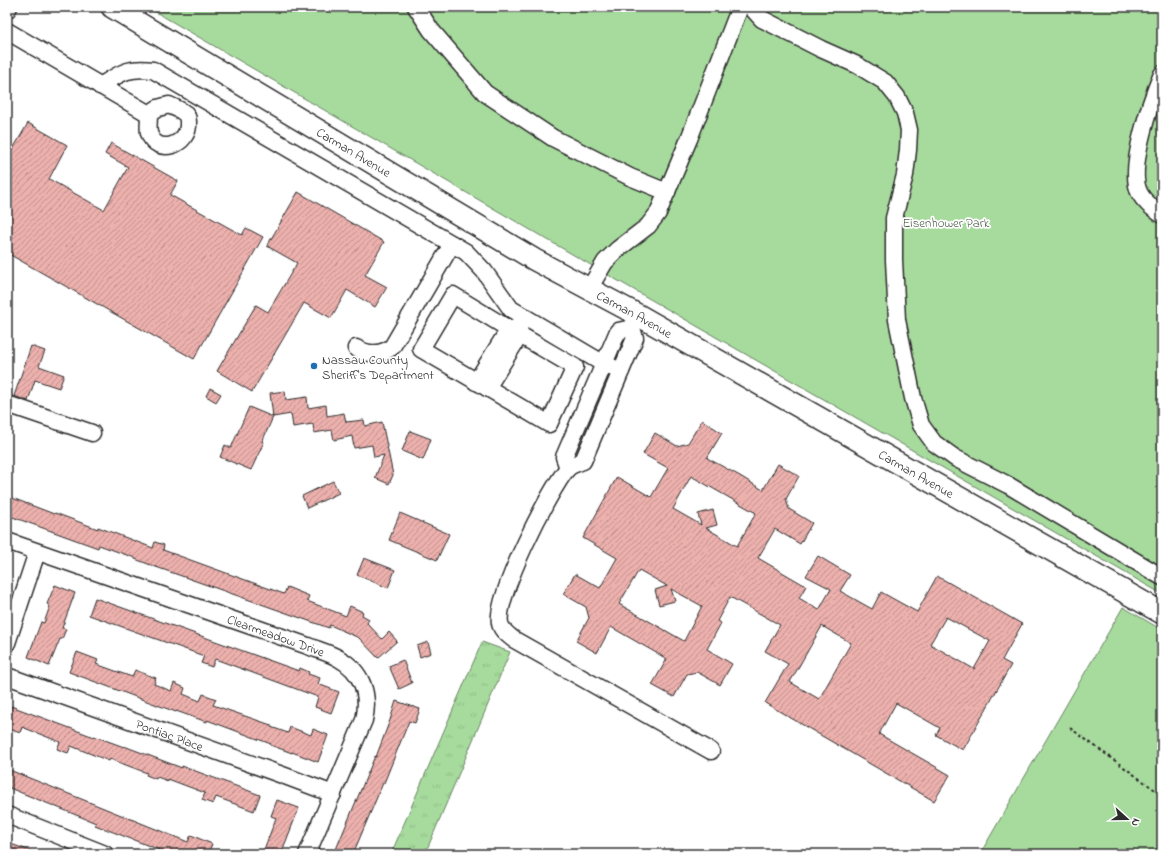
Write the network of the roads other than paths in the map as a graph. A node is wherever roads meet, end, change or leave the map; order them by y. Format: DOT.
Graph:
graph roads {
  1 [pos="9,7"];
  2 [pos="112,7"];
  3 [pos="416,7"];
  4 [pos="740,7"];
  5 [pos="7,10"];
  6 [pos="756,13"];
  7 [pos="7,31"];
  8 [pos="730,33"];
  9 [pos="1162,74"];
  10 [pos="100,86"];
  11 [pos="149,114"];
  12 [pos="667,192"];
  13 [pos="1162,215"];
  14 [pos="452,244"];
  15 [pos="589,289"];
  16 [pos="635,322"];
  17 [pos="518,327"];
  18 [pos="356,348"];
  19 [pos="604,364"];
  20 [pos="621,371"];
  21 [pos="481,385"];
  22 [pos="7,404"];
  23 [pos="92,433"];
  24 [pos="568,468"];
  25 [pos="7,542"];
  26 [pos="37,552"];
  27 [pos="1162,577"];
  28 [pos="1162,613"];
  29 [pos="7,643"];
  30 [pos="7,676"];
  31 [pos="711,750"];
  32 [pos="333,794"];
  33 [pos="7,815"];
  34 [pos="105,854"];
  35 [pos="307,854"];
  1 -- 5 [label="street"];
  2 -- 15 [label="main road, Carman Avenue"];
  3 -- 12 [label="street"];
  4 -- 8 [label="street"];
  6 -- 8 [label="street"];
  6 -- 27 [label="street"];
  7 -- 10 [label="street"];
  8 -- 12 [label="street"];
  9 -- 13 [label="street"];
  10 -- 11 [label="street"];
  10 -- 14 [label="street"];
  12 -- 15 [label="street"];
  14 -- 17 [label="street"];
  14 -- 18 [label="street"];
  15 -- 16 [label="main road, Carman Avenue"];
  16 -- 19 [label="street"];
  16 -- 20 [label="street"];
  16 -- 28 [label="main road, Carman Avenue"];
  17 -- 19 [label="street"];
  17 -- 21 [label="street"];
  17 -- 21 [label="street"];
  17 -- 21 [label="street"];
  19 -- 20 [label="street"];
  19 -- 24 [label="street"];
  20 -- 24 [label="street"];
  22 -- 23 [label="street"];
  24 -- 31 [label="street"];
  25 -- 26 [label="street, Clearmeadow Drive"];
  26 -- 29 [label="street"];
  26 -- 32 [label="street, Clearmeadow Drive"];
  30 -- 32 [label="street, Pontiac Place"];
  32 -- 35 [label="street, Clearmeadow Drive"];
  33 -- 34 [label="street"];
}
